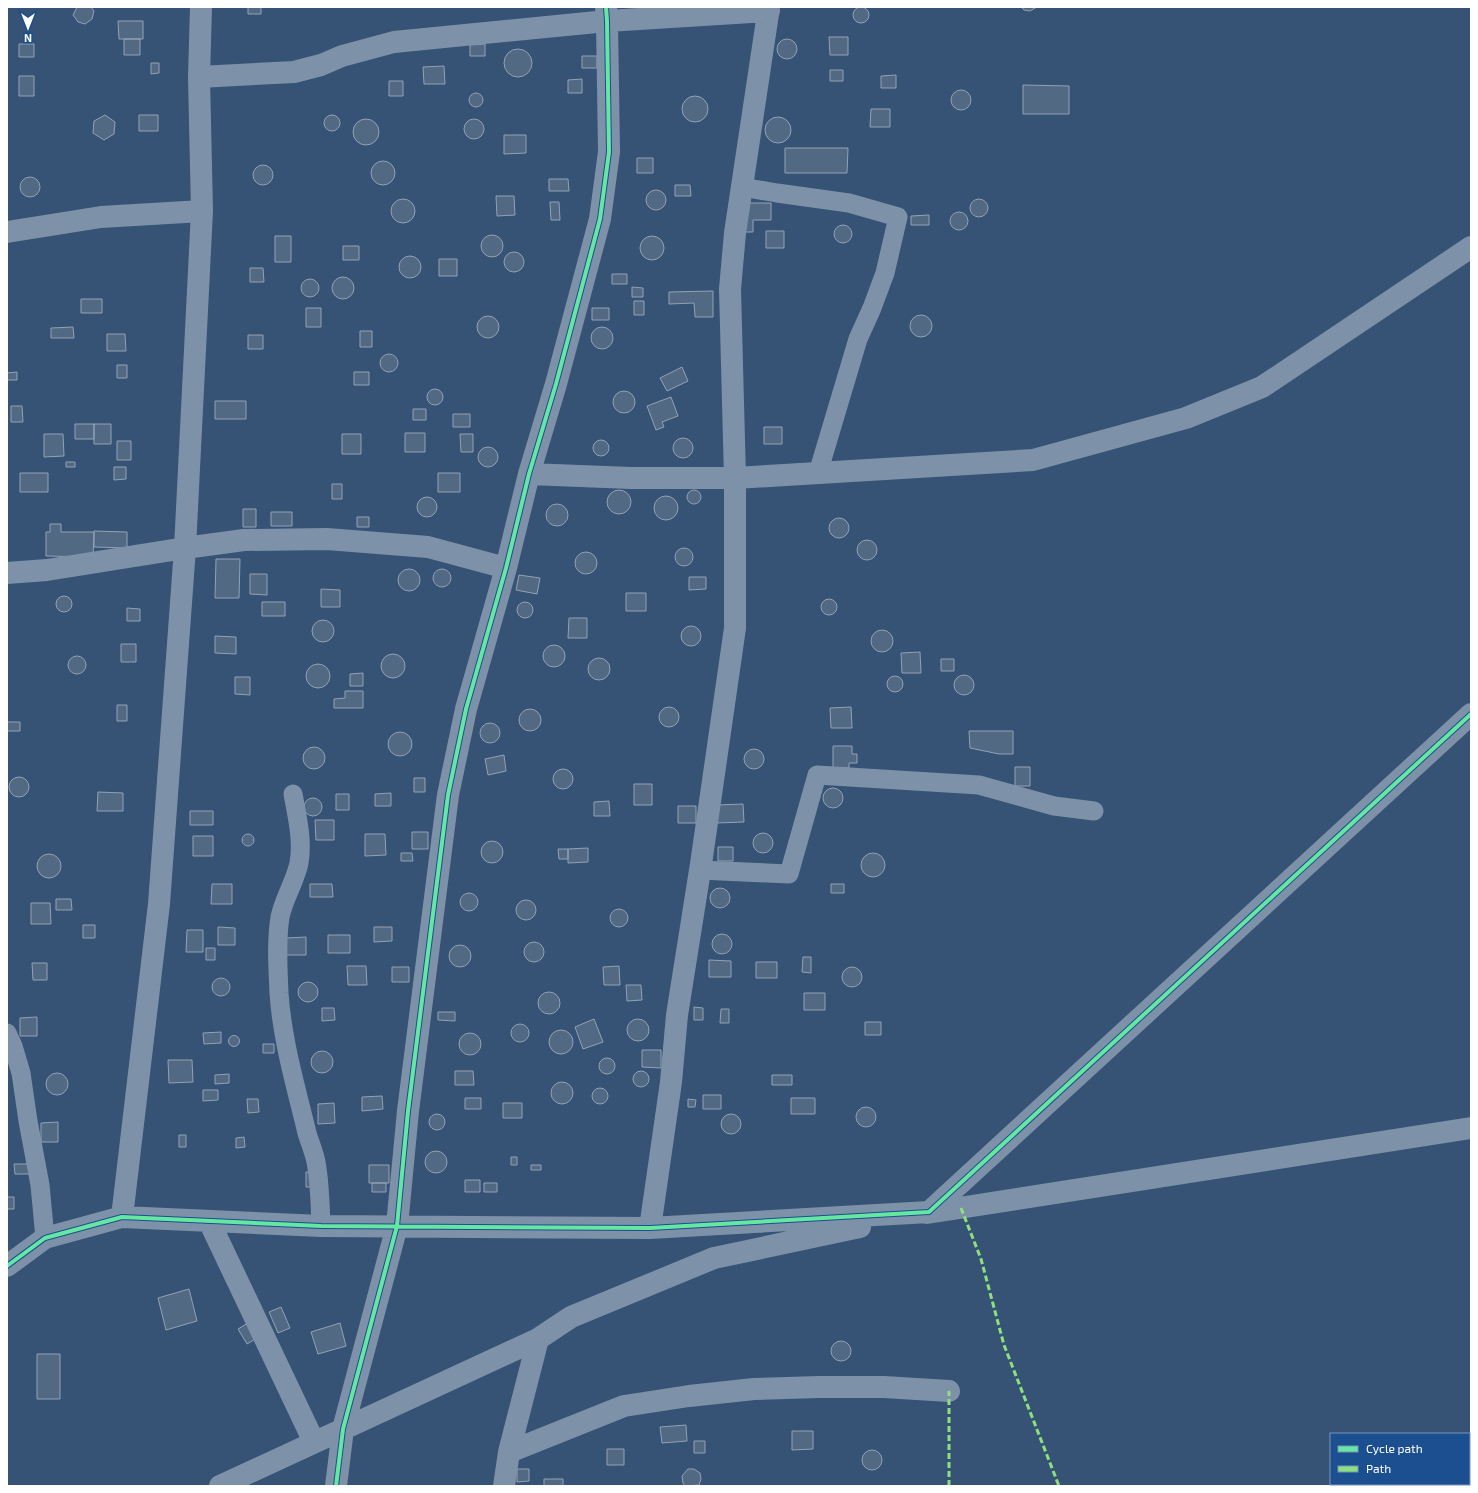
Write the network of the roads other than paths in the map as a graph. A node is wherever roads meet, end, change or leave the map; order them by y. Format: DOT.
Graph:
graph roads {
  1 [pos="201,7"];
  2 [pos="769,9"];
  3 [pos="607,14"];
  4 [pos="199,77"];
  5 [pos="742,187"];
  6 [pos="202,211"];
  7 [pos="7,232"];
  8 [pos="1471,246"];
  9 [pos="818,473"];
  10 [pos="529,474"];
  11 [pos="735,478"];
  12 [pos="185,548"];
  13 [pos="506,568"];
  14 [pos="7,573"];
  15 [pos="1471,714"];
  16 [pos="293,794"];
  17 [pos="1094,811"];
  18 [pos="700,870"];
  19 [pos="7,1033"];
  20 [pos="1471,1128"];
  21 [pos="929,1212"];
  22 [pos="122,1217"];
  23 [pos="209,1221"];
  24 [pos="321,1226"];
  25 [pos="397,1226"];
  26 [pos="650,1228"];
  27 [pos="45,1238"];
  28 [pos="7,1266"];
  29 [pos="538,1339"];
  30 [pos="949,1391"];
  31 [pos="343,1429"];
  32 [pos="314,1442"];
  33 [pos="509,1452"];
  34 [pos="220,1486"];
  35 [pos="336,1486"];
  36 [pos="504,1486"];
  1 -- 4 [label="street"];
  2 -- 3 [label="street"];
  2 -- 5 [label="street"];
  3 -- 4 [label="street"];
  3 -- 10 [label="street"];
  4 -- 6 [label="street"];
  5 -- 9 [label="lane"];
  5 -- 11 [label="street"];
  6 -- 7 [label="street"];
  6 -- 12 [label="street"];
  8 -- 9 [label="street"];
  9 -- 11 [label="street"];
  10 -- 11 [label="street"];
  10 -- 13 [label="street"];
  11 -- 18 [label="street"];
  12 -- 13 [label="street"];
  12 -- 14 [label="street"];
  12 -- 22 [label="street"];
  13 -- 25 [label="street"];
  15 -- 21 [label="street"];
  16 -- 24 [label="lane"];
  17 -- 18 [label="lane"];
  18 -- 26 [label="street"];
  19 -- 27 [label="lane"];
  20 -- 21 [label="street"];
  21 -- 26 [label="street"];
  21 -- 29 [label="street"];
  22 -- 23 [label="street"];
  22 -- 27 [label="street"];
  23 -- 24 [label="street"];
  23 -- 32 [label="street"];
  24 -- 25 [label="street"];
  25 -- 26 [label="street"];
  25 -- 31 [label="street"];
  27 -- 28 [label="street"];
  29 -- 31 [label="street"];
  29 -- 33 [label="street"];
  30 -- 33 [label="street"];
  31 -- 32 [label="street"];
  31 -- 35 [label="street"];
  32 -- 34 [label="street"];
  33 -- 36 [label="street"];
}
